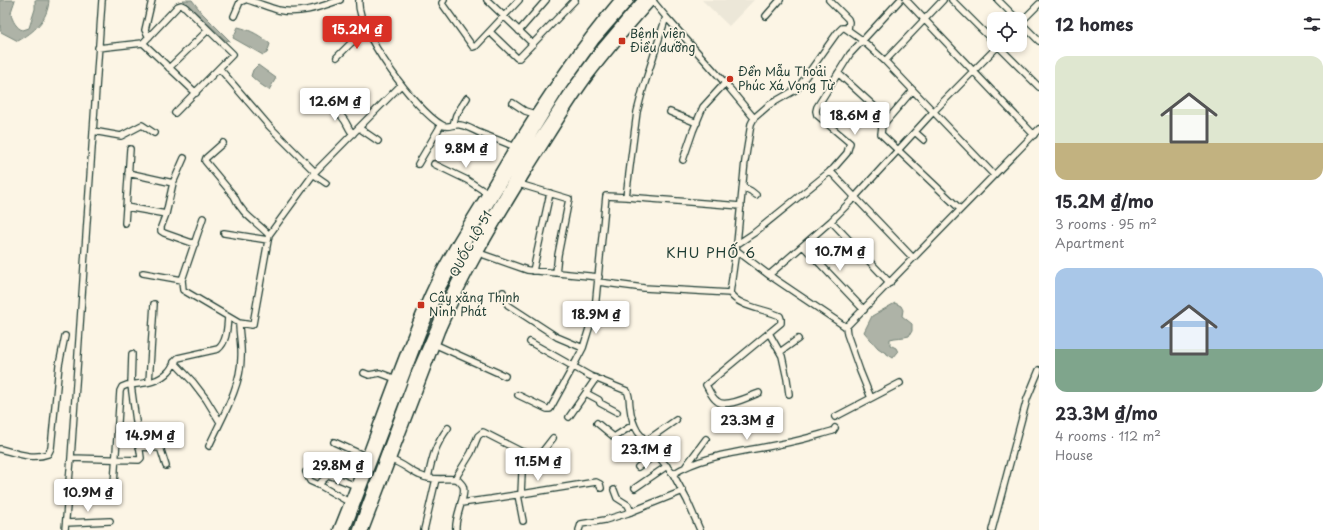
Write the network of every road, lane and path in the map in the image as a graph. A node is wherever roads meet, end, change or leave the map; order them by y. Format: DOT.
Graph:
graph roads {
  1 [pos="102,0"];
  2 [pos="152,0"];
  3 [pos="247,0"];
  4 [pos="340,0"];
  5 [pos="359,0"];
  6 [pos="444,0"];
  7 [pos="487,0"];
  8 [pos="519,0"];
  9 [pos="546,0"];
  10 [pos="575,0"];
  11 [pos="619,0"];
  12 [pos="629,0"];
  13 [pos="643,0"];
  14 [pos="652,0"];
  15 [pos="780,0"];
  16 [pos="829,0"];
  17 [pos="900,0"];
  18 [pos="906,0"];
  19 [pos="944,0"];
  20 [pos="952,0"];
  21 [pos="998,0"];
  22 [pos="1039,4"];
  23 [pos="1009,12"];
  24 [pos="1027,15"];
  25 [pos="234,16"];
  26 [pos="504,16"];
  27 [pos="766,16"];
  28 [pos="666,17"];
  29 [pos="924,20"];
  30 [pos="848,29"];
  31 [pos="208,30"];
  32 [pos="1027,30"];
  33 [pos="368,31"];
  34 [pos="519,31"];
  35 [pos="490,32"];
  36 [pos="987,35"];
  37 [pos="149,37"];
  38 [pos="862,40"];
  39 [pos="1039,41"];
  40 [pos="143,43"];
  41 [pos="533,44"];
  42 [pos="98,48"];
  43 [pos="991,52"];
  44 [pos="1004,52"];
  45 [pos="337,57"];
  46 [pos="885,61"];
  47 [pos="169,68"];
  48 [pos="220,69"];
  49 [pos="973,71"];
  50 [pos="838,73"];
  51 [pos="725,83"];
  52 [pos="401,85"];
  53 [pos="1039,87"];
  54 [pos="913,90"];
  55 [pos="196,92"];
  56 [pos="467,98"];
  57 [pos="320,103"];
  58 [pos="513,103"];
  59 [pos="934,111"];
  60 [pos="670,112"];
  61 [pos="175,113"];
  62 [pos="535,114"];
  63 [pos="754,118"];
  64 [pos="888,119"];
  65 [pos="697,123"];
  66 [pos="441,125"];
  67 [pos="453,125"];
  68 [pos="359,128"];
  69 [pos="1039,129"];
  70 [pos="93,131"];
  71 [pos="915,132"];
  72 [pos="154,133"];
  73 [pos="353,134"];
  74 [pos="1034,135"];
  75 [pos="924,140"];
  76 [pos="223,142"];
  77 [pos="378,142"];
  78 [pos="130,149"];
  79 [pos="899,149"];
  80 [pos="524,154"];
  81 [pos="184,158"];
  82 [pos="683,160"];
  83 [pos="418,164"];
  84 [pos="434,164"];
  85 [pos="830,171"];
  86 [pos="128,173"];
  87 [pos="314,173"];
  88 [pos="994,175"];
  89 [pos="173,183"];
  90 [pos="326,184"];
  91 [pos="519,184"];
  92 [pos="743,187"];
  93 [pos="487,193"];
  94 [pos="550,193"];
  95 [pos="756,195"];
  96 [pos="626,197"];
  97 [pos="855,197"];
  98 [pos="741,206"];
  99 [pos="126,207"];
  100 [pos="960,209"];
  101 [pos="479,212"];
  102 [pos="166,214"];
  103 [pos="204,218"];
  104 [pos="831,221"];
  105 [pos="125,223"];
  106 [pos="224,233"];
  107 [pos="268,238"];
  108 [pos="846,238"];
  109 [pos="195,244"];
  110 [pos="803,246"];
  111 [pos="736,248"];
  112 [pos="475,252"];
  113 [pos="913,258"];
  114 [pos="819,263"];
  115 [pos="533,271"];
  116 [pos="143,273"];
  117 [pos="556,273"];
  118 [pos="769,275"];
  119 [pos="598,279"];
  120 [pos="182,280"];
  121 [pos="890,283"];
  122 [pos="503,292"];
  123 [pos="730,293"];
  124 [pos="154,304"];
  125 [pos="864,310"];
  126 [pos="228,317"];
  127 [pos="239,323"];
  128 [pos="846,327"];
  129 [pos="770,333"];
  130 [pos="65,336"];
  131 [pos="798,339"];
  132 [pos="530,342"];
  133 [pos="432,343"];
  134 [pos="583,348"];
  135 [pos="780,352"];
  136 [pos="132,354"];
  137 [pos="174,362"];
  138 [pos="574,367"];
  139 [pos="1039,370"];
  140 [pos="364,373"];
  141 [pos="505,376"];
  142 [pos="596,378"];
  143 [pos="396,379"];
  144 [pos="149,382"];
  145 [pos="900,383"];
  146 [pos="131,384"];
  147 [pos="586,393"];
  148 [pos="760,393"];
  149 [pos="789,394"];
  150 [pos="518,395"];
  151 [pos="871,398"];
  152 [pos="617,412"];
  153 [pos="569,417"];
  154 [pos="835,417"];
  155 [pos="676,420"];
  156 [pos="220,422"];
  157 [pos="596,423"];
  158 [pos="633,425"];
  159 [pos="154,428"];
  160 [pos="448,428"];
  161 [pos="836,428"];
  162 [pos="553,438"];
  163 [pos="706,439"];
  164 [pos="646,441"];
  165 [pos="334,442"];
  166 [pos="209,446"];
  167 [pos="139,447"];
  168 [pos="161,448"];
  169 [pos="0,449"];
  170 [pos="523,452"];
  171 [pos="657,454"];
  172 [pos="389,456"];
  173 [pos="71,458"];
  174 [pos="370,458"];
  175 [pos="116,459"];
  176 [pos="166,466"];
  177 [pos="667,466"];
  178 [pos="685,466"];
  179 [pos="638,467"];
  180 [pos="306,472"];
  181 [pos="673,474"];
  182 [pos="428,478"];
  183 [pos="436,479"];
  184 [pos="455,479"];
  185 [pos="114,484"];
  186 [pos="319,485"];
  187 [pos="356,486"];
  188 [pos="601,488"];
  189 [pos="635,488"];
  190 [pos="614,490"];
  191 [pos="683,491"];
  192 [pos="520,494"];
  193 [pos="349,502"];
  194 [pos="461,503"];
  195 [pos="631,512"];
  196 [pos="110,521"];
  197 [pos="523,521"];
  198 [pos="66,523"];
  199 [pos="65,530"];
  200 [pos="338,530"];
  201 [pos="345,530"];
  202 [pos="358,530"];
  203 [pos="364,530"];
  204 [pos="424,530"];
  205 [pos="456,530"];
  206 [pos="579,530"];
  207 [pos="700,530"];
  208 [pos="992,530"];
  1 -- 42 [label="street"];
  2 -- 37 [label="street"];
  3 -- 4 [label="street"];
  3 -- 25 [label="street"];
  5 -- 33 [label="street"];
  6 -- 35 [label="street"];
  7 -- 26 [label="street"];
  8 -- 26 [label="street"];
  9 -- 34 [label="street"];
  10 -- 41 [label="street"];
  11 -- 62 [label="main road, QUỐC LỘ 51"];
  12 -- 80 [label="highway, QUỐC LỘ 51"];
  13 -- 80 [label="highway, QUỐC LỘ 51"];
  14 -- 28 [label="street"];
  14 -- 80 [label="main road, QUỐC LỘ 51"];
  15 -- 27 [label="street"];
  16 -- 30 [label="street"];
  17 -- 38 [label="street"];
  18 -- 29 [label="street"];
  19 -- 29 [label="street"];
  20 -- 36 [label="street"];
  21 -- 23 [label="street"];
  22 -- 24 [label="street"];
  26 -- 34 [label="street"];
  26 -- 35 [label="street"];
  28 -- 51 [label="street"];
  28 -- 96 [label="street"];
  29 -- 46 [label="street"];
  29 -- 49 [label="street"];
  30 -- 38 [label="street"];
  30 -- 63 [label="street"];
  31 -- 37 [label="street"];
  31 -- 47 [label="street"];
  31 -- 48 [label="street"];
  32 -- 39 [label="street"];
  33 -- 45 [label="street"];
  33 -- 52 [label="street"];
  34 -- 41 [label="street"];
  35 -- 41 [label="street"];
  37 -- 40 [label="street"];
  38 -- 46 [label="street"];
  38 -- 50 [label="street"];
  40 -- 42 [label="street"];
  40 -- 47 [label="street"];
  42 -- 70 [label="street"];
  43 -- 49 [label="street"];
  44 -- 53 [label="street"];
  46 -- 54 [label="street"];
  47 -- 55 [label="street"];
  48 -- 55 [label="street"];
  48 -- 87 [label="street"];
  49 -- 59 [label="street"];
  49 -- 74 [label="street"];
  50 -- 64 [label="street"];
  50 -- 85 [label="street"];
  51 -- 63 [label="street"];
  51 -- 65 [label="street"];
  52 -- 66 [label="street"];
  52 -- 68 [label="street"];
  54 -- 59 [label="street"];
  54 -- 64 [label="street"];
  55 -- 61 [label="street"];
  56 -- 67 [label="street"];
  57 -- 73 [label="street"];
  58 -- 62 [label="street"];
  59 -- 71 [label="street"];
  59 -- 88 [label="street"];
  60 -- 65 [label="street"];
  62 -- 80 [label="main road, QUỐC LỘ 51"];
  63 -- 92 [label="street"];
  64 -- 79 [label="street"];
  65 -- 82 [label="street"];
  66 -- 67 [label="street"];
  66 -- 83 [label="street"];
  67 -- 80 [label="street"];
  68 -- 73 [label="street"];
  68 -- 77 [label="street"];
  69 -- 74 [label="street"];
  70 -- 72 [label="street"];
  70 -- 173 [label="street"];
  71 -- 75 [label="street"];
  71 -- 79 [label="street"];
  73 -- 87 [label="street"];
  74 -- 88 [label="street"];
  76 -- 107 [label="street"];
  78 -- 86 [label="street"];
  79 -- 97 [label="street"];
  79 -- 100 [label="street"];
  80 -- 91 [label="main road, QUỐC LỘ 51"];
  80 -- 93 [label="main road, QUỐC LỘ 51"];
  80 -- 101 [label="highway, QUỐC LỘ 51"];
  80 -- 112 [label="highway, QUỐC LỘ 51"];
  81 -- 89 [label="street"];
  84 -- 93 [label="street"];
  85 -- 97 [label="street"];
  85 -- 111 [label="street"];
  86 -- 89 [label="street"];
  86 -- 99 [label="street"];
  87 -- 90 [label="street"];
  87 -- 107 [label="street"];
  88 -- 100 [label="street"];
  89 -- 102 [label="street"];
  91 -- 94 [label="street"];
  91 -- 112 [label="main road, QUỐC LỘ 51"];
  92 -- 95 [label="street"];
  92 -- 98 [label="street"];
  93 -- 101 [label="main road, QUỐC LỘ 51"];
  94 -- 115 [label="street"];
  94 -- 117 [label="street"];
  96 -- 98 [label="street"];
  96 -- 119 [label="street"];
  97 -- 104 [label="street"];
  97 -- 113 [label="street"];
  98 -- 111 [label="street"];
  99 -- 102 [label="street"];
  99 -- 105 [label="street"];
  100 -- 113 [label="street"];
  101 -- 143 [label="main road, QUỐC LỘ 51"];
  101 -- 174 [label="highway, QUỐC LỘ 51"];
  102 -- 109 [label="street"];
  103 -- 109 [label="street"];
  104 -- 108 [label="street"];
  104 -- 110 [label="street"];
  106 -- 107 [label="street"];
  107 -- 127 [label="street"];
  108 -- 114 [label="street"];
  108 -- 121 [label="street"];
  109 -- 120 [label="street"];
  110 -- 114 [label="street"];
  110 -- 118 [label="street"];
  111 -- 118 [label="street"];
  111 -- 123 [label="street"];
  112 -- 115 [label="street"];
  112 -- 133 [label="highway, QUỐC LỘ 51"];
  113 -- 121 [label="street"];
  114 -- 125 [label="street"];
  115 -- 117 [label="street"];
  116 -- 120 [label="street"];
  117 -- 119 [label="street"];
  118 -- 128 [label="street"];
  119 -- 123 [label="street"];
  119 -- 134 [label="street"];
  120 -- 126 [label="street"];
  121 -- 125 [label="street"];
  122 -- 134 [label="street"];
  123 -- 129 [label="street"];
  124 -- 144 [label="street"];
  125 -- 128 [label="street"];
  126 -- 127 [label="street"];
  126 -- 137 [label="street"];
  127 -- 156 [label="street"];
  128 -- 151 [label="street"];
  129 -- 135 [label="street"];
  129 -- 148 [label="street"];
  130 -- 169 [label="street"];
  131 -- 135 [label="street"];
  132 -- 138 [label="street"];
  133 -- 141 [label="street"];
  133 -- 172 [label="highway, QUỐC LỘ 51"];
  134 -- 138 [label="street"];
  135 -- 149 [label="street"];
  136 -- 146 [label="street"];
  137 -- 144 [label="street"];
  137 -- 156 [label="street"];
  138 -- 142 [label="street"];
  138 -- 150 [label="street"];
  139 -- 208 [label="street"];
  140 -- 143 [label="street"];
  142 -- 147 [label="street"];
  142 -- 158 [label="street"];
  143 -- 174 [label="main road, QUỐC LỘ 51"];
  144 -- 146 [label="street"];
  145 -- 151 [label="street"];
  146 -- 167 [label="street"];
  146 -- 175 [label="street"];
  147 -- 152 [label="street"];
  147 -- 153 [label="street"];
  151 -- 154 [label="street"];
  155 -- 164 [label="street"];
  156 -- 166 [label="street"];
  157 -- 158 [label="street"];
  158 -- 164 [label="street"];
  159 -- 168 [label="street"];
  160 -- 182 [label="street"];
  161 -- 178 [label="street"];
  162 -- 170 [label="street"];
  163 -- 178 [label="street"];
  164 -- 171 [label="street"];
  165 -- 174 [label="street"];
  167 -- 168 [label="street"];
  167 -- 175 [label="street"];
  168 -- 176 [label="street"];
  170 -- 184 [label="street"];
  170 -- 192 [label="street"];
  171 -- 177 [label="street"];
  171 -- 179 [label="street"];
  172 -- 182 [label="street"];
  172 -- 202 [label="highway, QUỐC LỘ 51"];
  172 -- 203 [label="main road, QUỐC LỘ 51"];
  173 -- 175 [label="street"];
  173 -- 198 [label="street"];
  174 -- 187 [label="main road, QUỐC LỘ 51"];
  174 -- 201 [label="highway, QUỐC LỘ 51"];
  175 -- 185 [label="street"];
  177 -- 181 [label="street"];
  177 -- 189 [label="street"];
  178 -- 181 [label="street"];
  180 -- 186 [label="street"];
  181 -- 191 [label="street"];
  182 -- 183 [label="street"];
  183 -- 184 [label="street"];
  183 -- 204 [label="street"];
  184 -- 194 [label="street"];
  186 -- 187 [label="street"];
  186 -- 193 [label="street"];
  187 -- 193 [label="main road, QUỐC LỘ 51"];
  188 -- 192 [label="street"];
  190 -- 195 [label="street"];
  191 -- 195 [label="street"];
  191 -- 207 [label="street"];
  192 -- 194 [label="street"];
  192 -- 197 [label="street"];
  193 -- 200 [label="main road, QUỐC LỘ 51"];
  194 -- 205 [label="street"];
  195 -- 206 [label="street"];
  196 -- 198 [label="street"];
  198 -- 199 [label="street"];
}
